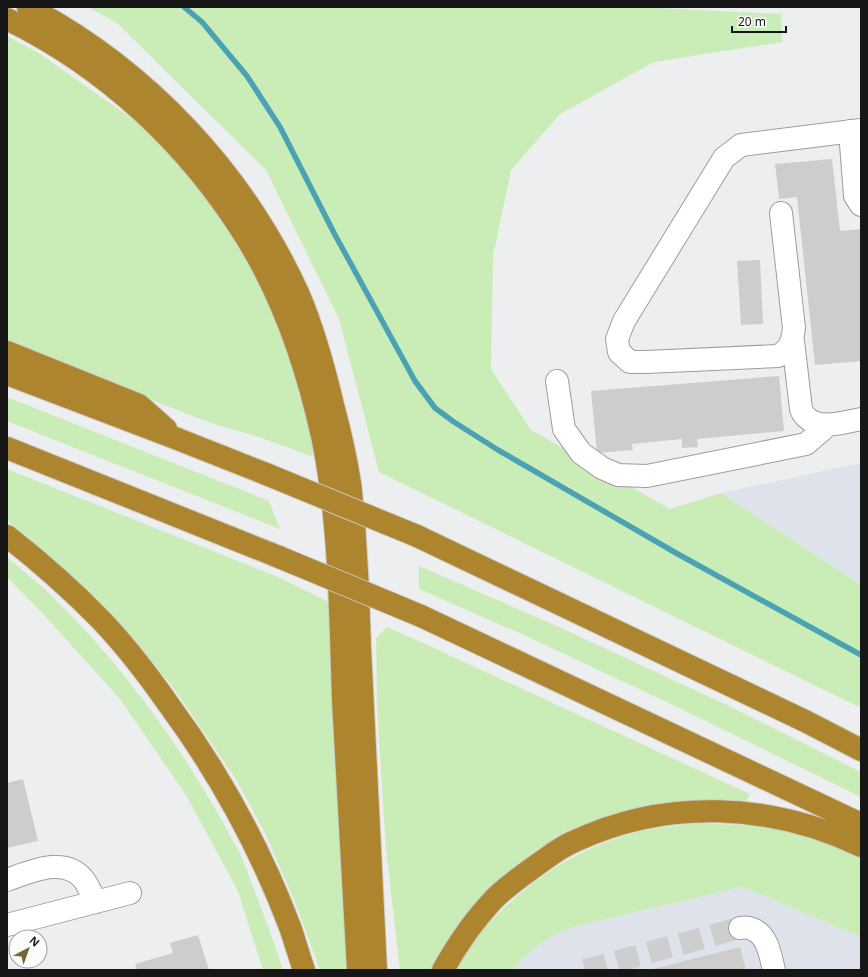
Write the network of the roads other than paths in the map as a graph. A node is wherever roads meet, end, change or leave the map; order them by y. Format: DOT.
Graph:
graph roads {
  1 [pos="28,7"];
  2 [pos="7,19"];
  3 [pos="856,130"];
  4 [pos="861,205"];
  5 [pos="781,213"];
  6 [pos="793,341"];
  7 [pos="7,352"];
  8 [pos="7,374"];
  9 [pos="557,381"];
  10 [pos="861,419"];
  11 [pos="828,425"];
  12 [pos="175,438"];
  13 [pos="7,448"];
  14 [pos="7,536"];
  15 [pos="861,750"];
  16 [pos="861,824"];
  17 [pos="861,846"];
  18 [pos="7,880"];
  19 [pos="130,893"];
  20 [pos="96,902"];
  21 [pos="7,925"];
  22 [pos="740,928"];
  23 [pos="304,970"];
  24 [pos="358,970"];
  25 [pos="376,970"];
  26 [pos="443,970"];
  27 [pos="774,970"];
  1 -- 25 [label="highway"];
  2 -- 24 [label="highway"];
  3 -- 4 [label="street"];
  3 -- 6 [label="street"];
  5 -- 6 [label="street"];
  6 -- 11 [label="street"];
  7 -- 12 [label="highway"];
  8 -- 12 [label="highway"];
  9 -- 11 [label="street"];
  10 -- 11 [label="street"];
  12 -- 15 [label="highway, bridge"];
  13 -- 16 [label="highway, bridge"];
  14 -- 23 [label="highway"];
  17 -- 26 [label="highway"];
  18 -- 20 [label="street"];
  19 -- 20 [label="street"];
  20 -- 21 [label="street"];
  22 -- 27 [label="street"];
}
